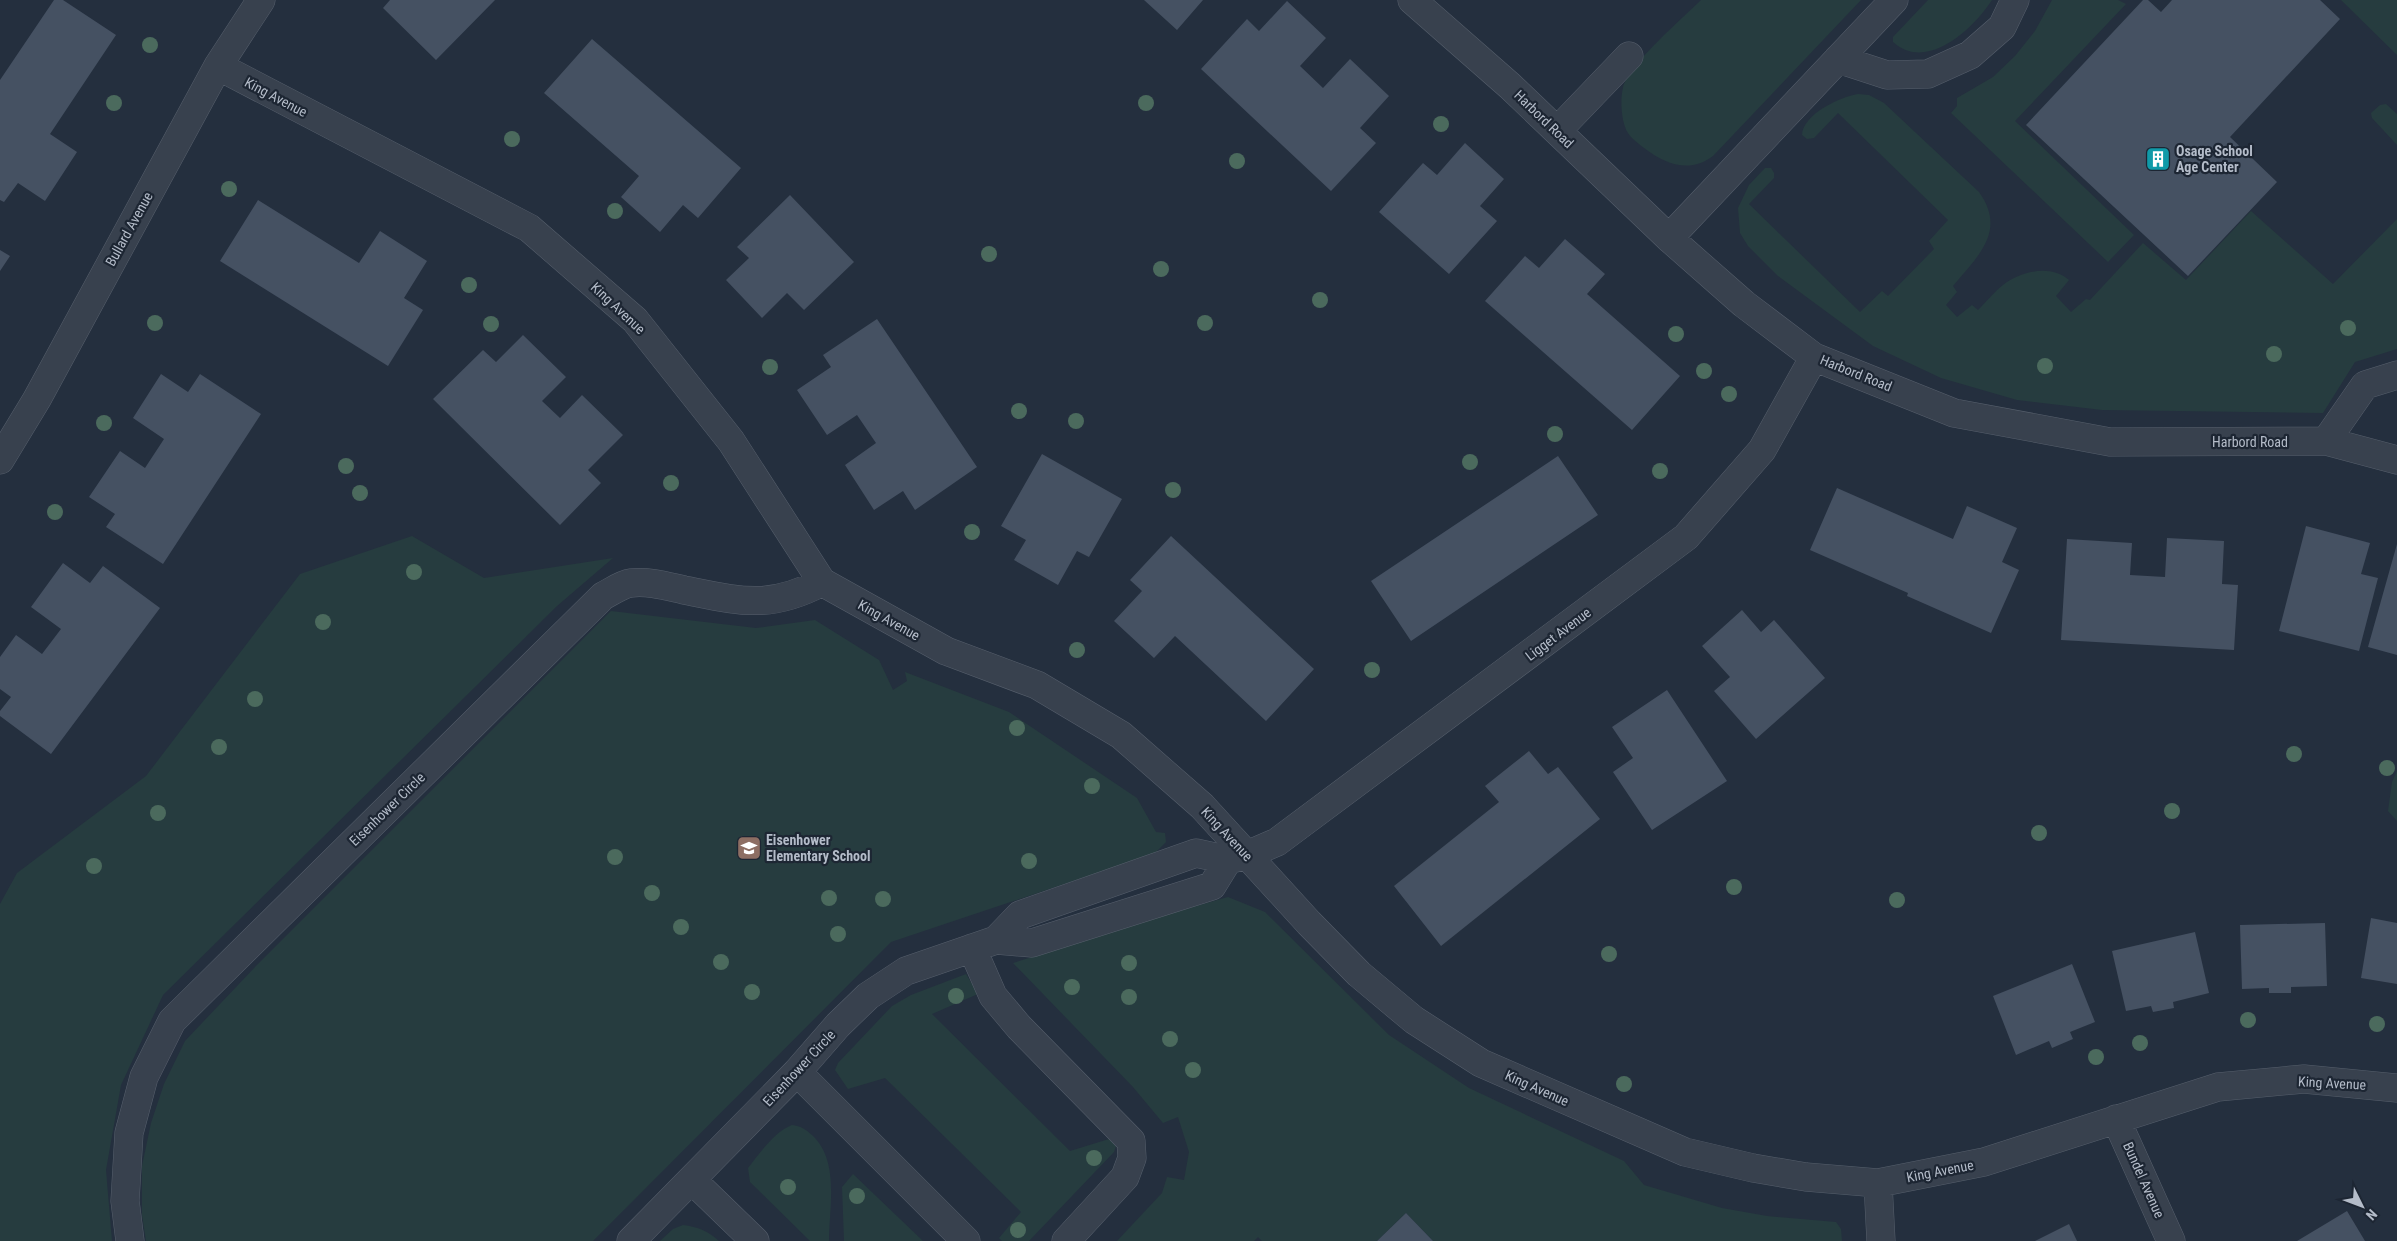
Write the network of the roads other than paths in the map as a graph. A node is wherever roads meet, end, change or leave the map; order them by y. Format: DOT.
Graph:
graph roads {
  1 [pos="261,0"];
  2 [pos="1412,0"];
  3 [pos="1894,0"];
  4 [pos="2015,0"];
  5 [pos="1629,56"];
  6 [pos="1838,60"];
  7 [pos="218,66"];
  8 [pos="1557,131"];
  9 [pos="1669,238"];
  10 [pos="1814,357"];
  11 [pos="2397,375"];
  12 [pos="2326,442"];
  13 [pos="0,460"];
  14 [pos="2397,460"];
  15 [pos="822,582"];
  16 [pos="1238,857"];
  17 [pos="984,944"];
  18 [pos="797,1072"];
  19 [pos="2397,1088"];
  20 [pos="2116,1119"];
  21 [pos="692,1180"];
  22 [pos="1878,1183"];
  23 [pos="130,1241"];
  24 [pos="631,1241"];
  25 [pos="755,1241"];
  26 [pos="966,1241"];
  27 [pos="1066,1241"];
  28 [pos="1881,1241"];
  29 [pos="2171,1241"];
  1 -- 7 [label="street, Bullard Avenue"];
  2 -- 8 [label="street, Harbord Road"];
  3 -- 6 [label="street"];
  4 -- 6 [label="street"];
  5 -- 8 [label="street"];
  6 -- 9 [label="street"];
  7 -- 13 [label="street, Bullard Avenue"];
  7 -- 15 [label="street, King Avenue"];
  8 -- 9 [label="street, Harbord Road"];
  9 -- 10 [label="street, Harbord Road"];
  10 -- 12 [label="street, Harbord Road"];
  10 -- 16 [label="street, Ligget Avenue"];
  11 -- 12 [label="street"];
  12 -- 14 [label="street, Harbord Road"];
  15 -- 16 [label="street, King Avenue"];
  15 -- 23 [label="street, Eisenhower Circle"];
  16 -- 17 [label="street, Eisenhower Circle"];
  16 -- 17 [label="street, Eisenhower Circle"];
  16 -- 22 [label="street, King Avenue"];
  17 -- 18 [label="street, Eisenhower Circle"];
  17 -- 27 [label="street"];
  18 -- 21 [label="street, Eisenhower Circle"];
  18 -- 26 [label="street"];
  19 -- 20 [label="street, King Avenue"];
  20 -- 22 [label="street, King Avenue"];
  20 -- 29 [label="street, Bundel Avenue"];
  21 -- 24 [label="street, Eisenhower Circle"];
  21 -- 25 [label="street"];
  22 -- 28 [label="street"];
}
